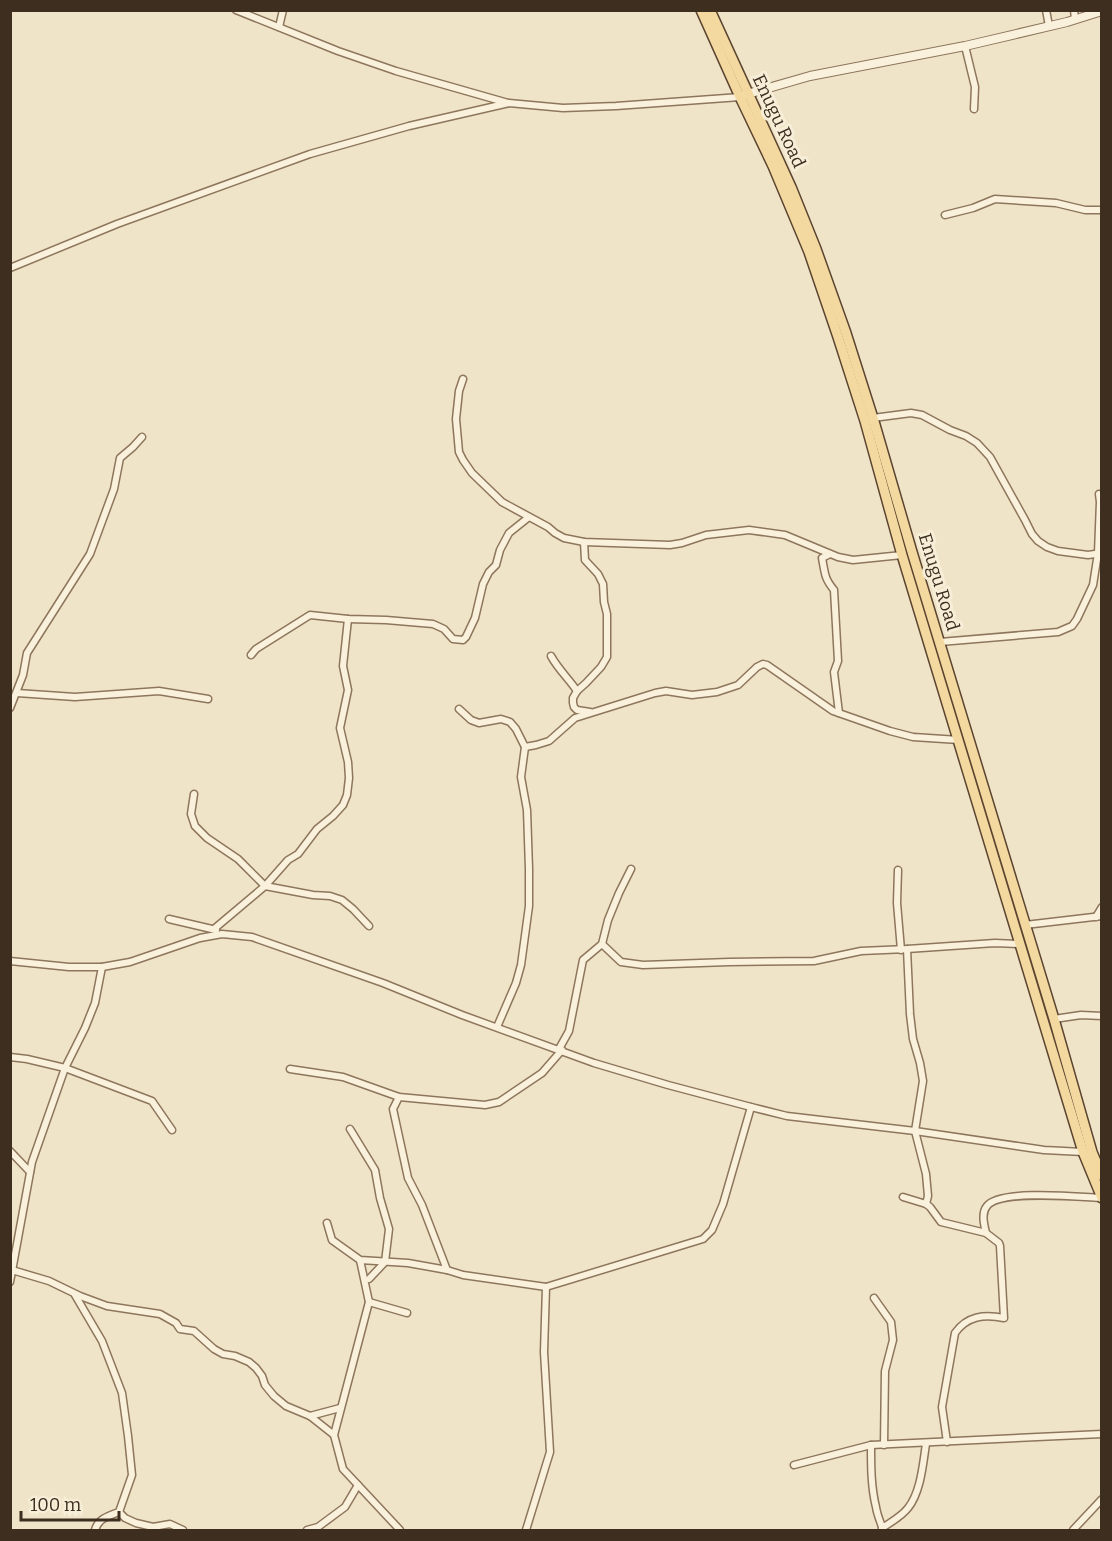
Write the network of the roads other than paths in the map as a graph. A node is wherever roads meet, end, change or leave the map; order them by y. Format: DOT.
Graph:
graph roads {
  1 [pos="236,10"];
  2 [pos="283,10"];
  3 [pos="701,10"];
  4 [pos="710,10"];
  5 [pos="1046,10"];
  6 [pos="1100,11"];
  7 [pos="1074,15"];
  8 [pos="1049,26"];
  9 [pos="279,27"];
  10 [pos="965,46"];
  11 [pos="744,95"];
  12 [pos="509,103"];
  13 [pos="974,109"];
  14 [pos="1101,210"];
  15 [pos="945,214"];
  16 [pos="10,268"];
  17 [pos="463,379"];
  18 [pos="873,418"];
  19 [pos="142,437"];
  20 [pos="1099,494"];
  21 [pos="529,517"];
  22 [pos="584,542"];
  23 [pos="1100,553"];
  24 [pos="830,554"];
  25 [pos="902,555"];
  26 [pos="348,619"];
  27 [pos="940,642"];
  28 [pos="251,655"];
  29 [pos="551,656"];
  30 [pos="577,691"];
  31 [pos="17,693"];
  32 [pos="208,699"];
  33 [pos="10,708"];
  34 [pos="459,709"];
  35 [pos="593,712"];
  36 [pos="839,713"];
  37 [pos="958,740"];
  38 [pos="525,747"];
  39 [pos="194,794"];
  40 [pos="631,869"];
  41 [pos="898,870"];
  42 [pos="266,886"];
  43 [pos="1101,907"];
  44 [pos="1099,917"];
  45 [pos="169,919"];
  46 [pos="1025,925"];
  47 [pos="369,926"];
  48 [pos="214,929"];
  49 [pos="222,934"];
  50 [pos="602,944"];
  51 [pos="1020,944"];
  52 [pos="904,950"];
  53 [pos="10,961"];
  54 [pos="102,967"];
  55 [pos="1101,1016"];
  56 [pos="1054,1019"];
  57 [pos="496,1028"];
  58 [pos="561,1050"];
  59 [pos="10,1057"];
  60 [pos="65,1068"];
  61 [pos="290,1069"];
  62 [pos="399,1096"];
  63 [pos="751,1107"];
  64 [pos="350,1129"];
  65 [pos="172,1130"];
  66 [pos="915,1131"];
  67 [pos="10,1151"];
  68 [pos="1083,1152"];
  69 [pos="1099,1162"];
  70 [pos="30,1172"];
  71 [pos="1101,1176"];
  72 [pos="903,1197"];
  73 [pos="1101,1198"];
  74 [pos="926,1204"];
  75 [pos="327,1223"];
  76 [pos="986,1233"];
  77 [pos="360,1260"];
  78 [pos="385,1262"];
  79 [pos="12,1270"];
  80 [pos="447,1270"];
  81 [pos="369,1279"];
  82 [pos="10,1282"];
  83 [pos="546,1287"];
  84 [pos="74,1294"];
  85 [pos="874,1298"];
  86 [pos="369,1302"];
  87 [pos="407,1313"];
  88 [pos="340,1408"];
  89 [pos="310,1416"];
  90 [pos="1101,1434"];
  91 [pos="334,1435"];
  92 [pos="947,1442"];
  93 [pos="926,1444"];
  94 [pos="871,1445"];
  95 [pos="884,1445"];
  96 [pos="794,1465"];
  97 [pos="358,1485"];
  98 [pos="1101,1499"];
  99 [pos="119,1512"];
  100 [pos="882,1529"];
  101 [pos="95,1530"];
  102 [pos="183,1530"];
  103 [pos="307,1530"];
  104 [pos="400,1530"];
  105 [pos="526,1530"];
  106 [pos="1073,1530"];
  1 -- 9 [label="street"];
  2 -- 9 [label="street"];
  3 -- 11 [label="main road"];
  4 -- 11 [label="main road, Enugu Road"];
  5 -- 8 [label="street"];
  6 -- 7 [label="street"];
  7 -- 8 [label="street"];
  8 -- 10 [label="street"];
  9 -- 12 [label="street"];
  10 -- 11 [label="street"];
  10 -- 13 [label="street"];
  11 -- 12 [label="street"];
  11 -- 18 [label="main road, Enugu Road"];
  11 -- 25 [label="main road"];
  12 -- 16 [label="street"];
  14 -- 15 [label="street"];
  17 -- 21 [label="street"];
  18 -- 23 [label="street"];
  18 -- 27 [label="main road, Enugu Road"];
  19 -- 31 [label="street"];
  20 -- 23 [label="street"];
  21 -- 22 [label="street"];
  21 -- 26 [label="street"];
  22 -- 24 [label="street"];
  22 -- 30 [label="street"];
  23 -- 27 [label="street"];
  24 -- 25 [label="street"];
  24 -- 36 [label="street"];
  25 -- 37 [label="main road"];
  26 -- 28 [label="street"];
  26 -- 42 [label="street"];
  27 -- 46 [label="main road, Enugu Road"];
  29 -- 30 [label="street"];
  30 -- 35 [label="street"];
  31 -- 32 [label="street"];
  31 -- 33 [label="street"];
  34 -- 38 [label="street"];
  35 -- 36 [label="street"];
  35 -- 38 [label="street"];
  36 -- 37 [label="street"];
  37 -- 51 [label="main road"];
  38 -- 57 [label="street"];
  39 -- 42 [label="street"];
  40 -- 50 [label="street"];
  41 -- 52 [label="street"];
  42 -- 47 [label="street"];
  42 -- 48 [label="street"];
  43 -- 44 [label="street"];
  44 -- 46 [label="street"];
  45 -- 48 [label="street"];
  46 -- 56 [label="main road, Enugu Road"];
  48 -- 49 [label="street"];
  49 -- 54 [label="street"];
  49 -- 57 [label="street"];
  50 -- 52 [label="street"];
  50 -- 58 [label="street"];
  51 -- 52 [label="street"];
  51 -- 68 [label="main road"];
  52 -- 66 [label="street"];
  53 -- 54 [label="street"];
  54 -- 60 [label="street"];
  55 -- 56 [label="street"];
  56 -- 69 [label="main road, Enugu Road"];
  57 -- 58 [label="street"];
  58 -- 62 [label="street"];
  58 -- 63 [label="street"];
  59 -- 60 [label="street"];
  60 -- 65 [label="street"];
  60 -- 70 [label="street"];
  61 -- 62 [label="street"];
  62 -- 80 [label="street"];
  63 -- 66 [label="street"];
  63 -- 83 [label="street"];
  64 -- 78 [label="street"];
  66 -- 68 [label="street"];
  66 -- 74 [label="street"];
  67 -- 70 [label="street"];
  68 -- 73 [label="main road"];
  69 -- 71 [label="main road, Enugu Road"];
  70 -- 79 [label="street"];
  72 -- 74 [label="street"];
  73 -- 76 [label="street"];
  74 -- 76 [label="street"];
  75 -- 77 [label="street"];
  76 -- 92 [label="street"];
  77 -- 78 [label="street"];
  77 -- 86 [label="street"];
  78 -- 80 [label="street"];
  78 -- 81 [label="street"];
  79 -- 82 [label="street"];
  79 -- 84 [label="street"];
  80 -- 83 [label="street"];
  83 -- 105 [label="street"];
  84 -- 89 [label="street"];
  84 -- 99 [label="street"];
  85 -- 95 [label="street"];
  86 -- 87 [label="street"];
  86 -- 88 [label="street"];
  88 -- 89 [label="street"];
  88 -- 91 [label="street"];
  89 -- 91 [label="street"];
  90 -- 92 [label="street"];
  91 -- 97 [label="street"];
  92 -- 93 [label="street"];
  93 -- 95 [label="street"];
  93 -- 100 [label="street"];
  94 -- 95 [label="street"];
  94 -- 96 [label="street"];
  94 -- 100 [label="street"];
  97 -- 103 [label="street"];
  97 -- 104 [label="street"];
  98 -- 106 [label="street"];
  99 -- 101 [label="street"];
  99 -- 102 [label="street"];
}
